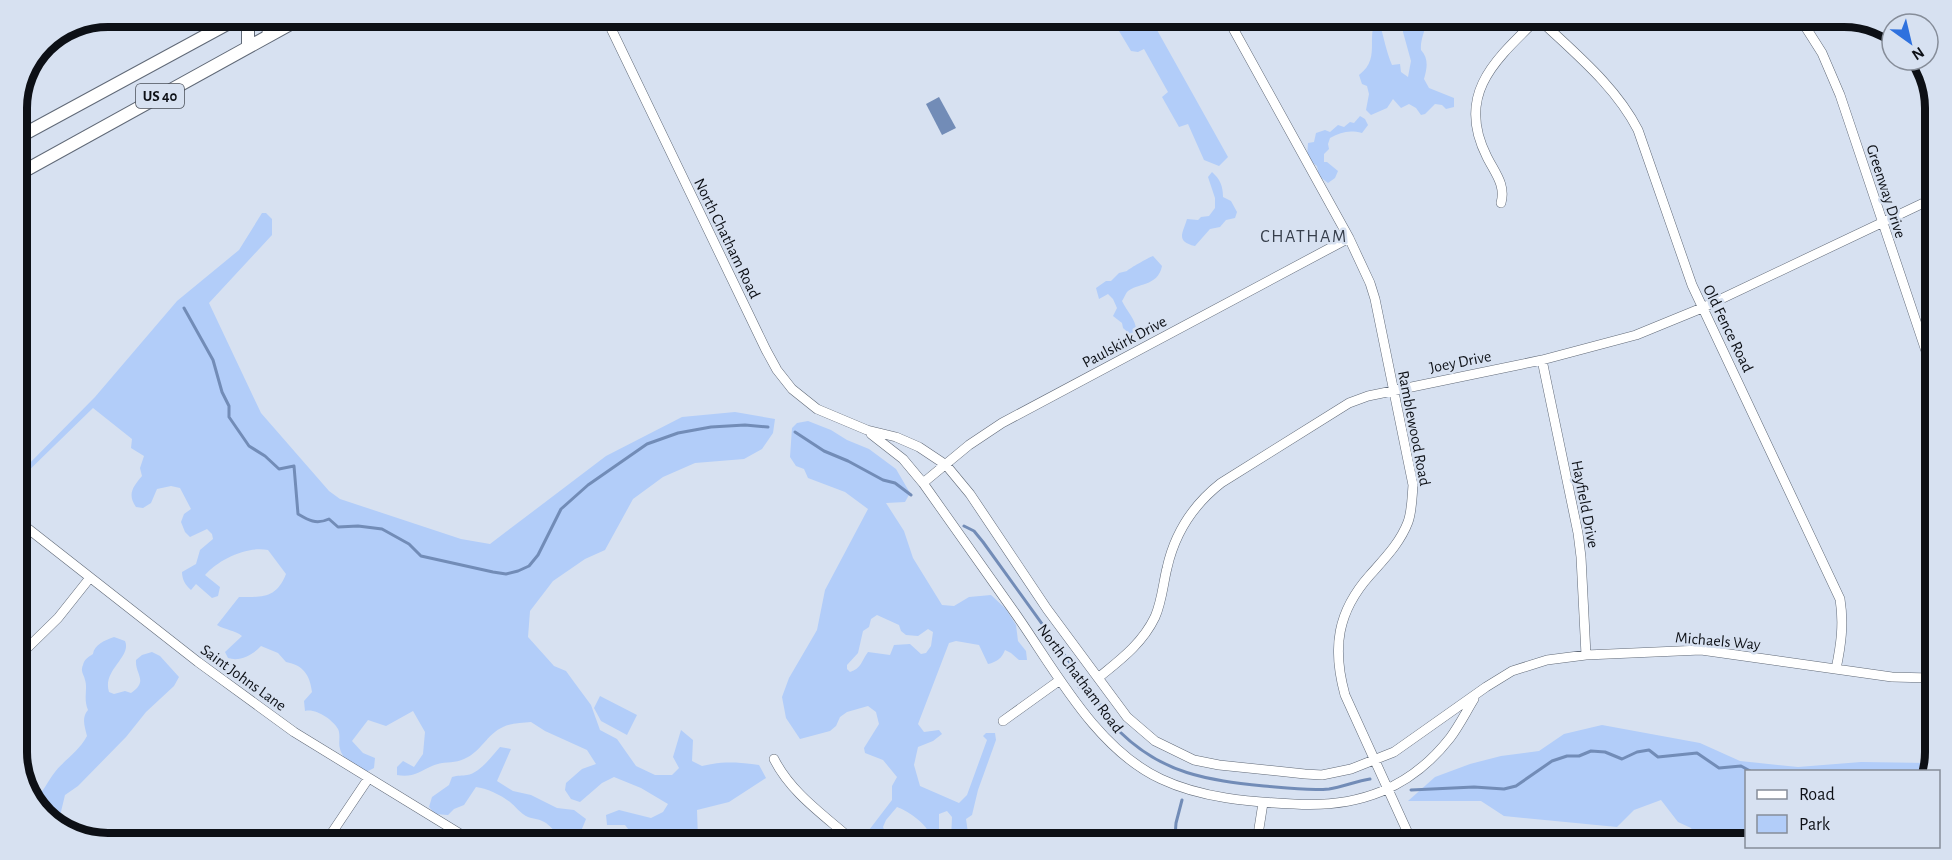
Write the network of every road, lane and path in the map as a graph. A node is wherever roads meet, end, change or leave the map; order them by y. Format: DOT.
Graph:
graph roads {
  1 [pos="222,27"];
  2 [pos="248,27"];
  3 [pos="269,27"];
  4 [pos="285,27"];
  5 [pos="610,27"];
  6 [pos="1233,27"];
  7 [pos="1529,27"];
  8 [pos="1547,27"];
  9 [pos="1806,27"];
  10 [pos="268,36"];
  11 [pos="249,47"];
  12 [pos="27,133"];
  13 [pos="27,169"];
  14 [pos="1925,202"];
  15 [pos="1501,203"];
  16 [pos="1881,222"];
  17 [pos="1348,238"];
  18 [pos="1702,308"];
  19 [pos="1925,349"];
  20 [pos="1542,360"];
  21 [pos="1392,390"];
  22 [pos="867,430"];
  23 [pos="946,465"];
  24 [pos="924,483"];
  25 [pos="27,528"];
  26 [pos="90,579"];
  27 [pos="27,649"];
  28 [pos="1586,654"];
  29 [pos="1836,669"];
  30 [pos="1098,678"];
  31 [pos="1925,678"];
  32 [pos="1060,680"];
  33 [pos="1476,696"];
  34 [pos="1003,721"];
  35 [pos="774,759"];
  36 [pos="1374,761"];
  37 [pos="368,779"];
  38 [pos="1388,790"];
  39 [pos="1263,802"];
  40 [pos="332,833"];
  41 [pos="459,833"];
  42 [pos="844,833"];
  43 [pos="1258,833"];
  44 [pos="1408,833"];
  1 -- 12 [label="main road, US 40"];
  2 -- 11 [label="main road"];
  3 -- 10 [label="main road"];
  4 -- 10 [label="main road, US 40"];
  5 -- 22 [label="street, North Chatham Road"];
  6 -- 17 [label="street, Ramblewood Road"];
  7 -- 15 [label="street"];
  8 -- 18 [label="street, Old Fence Road"];
  9 -- 16 [label="street, Greenway Drive"];
  10 -- 11 [label="main road, US 40"];
  11 -- 13 [label="main road, US 40"];
  14 -- 16 [label="street, Joey Drive"];
  16 -- 18 [label="street, Joey Drive"];
  16 -- 19 [label="street, Greenway Drive"];
  17 -- 21 [label="street, Ramblewood Road"];
  17 -- 23 [label="street, Paulskirk Drive"];
  18 -- 20 [label="street, Joey Drive"];
  18 -- 29 [label="street, Old Fence Road"];
  20 -- 21 [label="street, Joey Drive"];
  20 -- 28 [label="street, Hayfield Drive"];
  21 -- 30 [label="street, Joey Drive"];
  21 -- 36 [label="street, Ramblewood Road"];
  22 -- 23 [label="street, North Chatham Road"];
  22 -- 24 [label="street, North Chatham Road"];
  23 -- 24 [label="street, Paulskirk Drive"];
  23 -- 30 [label="street, North Chatham Road"];
  24 -- 32 [label="street, North Chatham Road"];
  25 -- 26 [label="street, Saint Johns Lane"];
  26 -- 27 [label="street"];
  26 -- 37 [label="street, Saint Johns Lane"];
  28 -- 29 [label="street, Michaels Way"];
  28 -- 33 [label="street, Michaels Way"];
  29 -- 31 [label="street, Michaels Way"];
  30 -- 36 [label="street, North Chatham Road"];
  32 -- 34 [label="street"];
  32 -- 39 [label="street, North Chatham Road"];
  33 -- 36 [label="street, Michaels Way"];
  33 -- 38 [label="street, Michaels Way"];
  35 -- 42 [label="street"];
  36 -- 38 [label="street, Ramblewood Road"];
  37 -- 40 [label="street"];
  37 -- 41 [label="street, Saint Johns Lane"];
  38 -- 39 [label="street, North Chatham Road"];
  38 -- 44 [label="street, Ramblewood Road"];
  39 -- 43 [label="street"];
}
